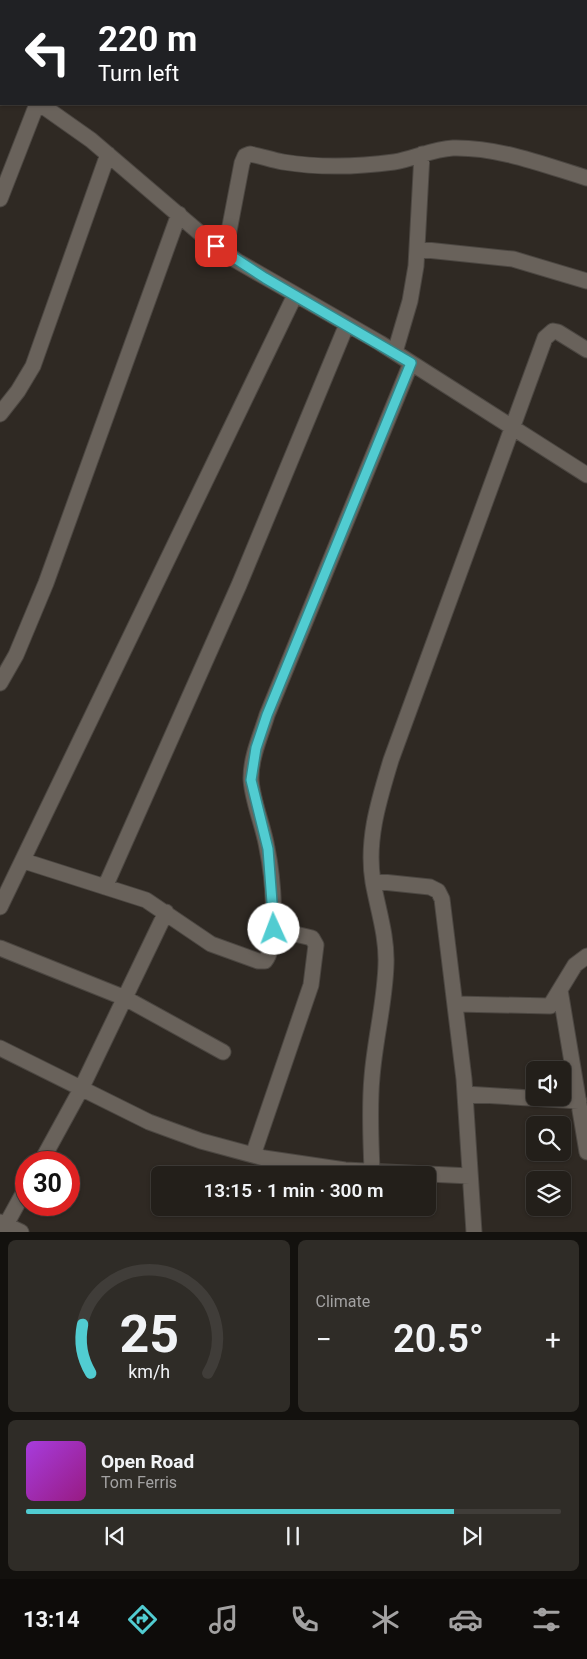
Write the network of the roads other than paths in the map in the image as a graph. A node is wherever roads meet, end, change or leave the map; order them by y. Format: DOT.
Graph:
graph roads {
  1 [pos="39,105"];
  2 [pos="41,105"];
  3 [pos="108,154"];
  4 [pos="422,154"];
  5 [pos="587,178"];
  6 [pos="0,199"];
  7 [pos="179,214"];
  8 [pos="417,249"];
  9 [pos="225,252"];
  10 [pos="587,280"];
  11 [pos="295,295"];
  12 [pos="347,324"];
  13 [pos="587,350"];
  14 [pos="395,352"];
  15 [pos="411,363"];
  16 [pos="0,414"];
  17 [pos="512,428"];
  18 [pos="587,474"];
  19 [pos="0,682"];
  20 [pos="24,861"];
  21 [pos="373,881"];
  22 [pos="105,888"];
  23 [pos="0,907"];
  24 [pos="166,912"];
  25 [pos="274,929"];
  26 [pos="0,948"];
  27 [pos="587,956"];
  28 [pos="560,990"];
  29 [pos="125,998"];
  30 [pos="456,1004"];
  31 [pos="0,1048"];
  32 [pos="223,1052"];
  33 [pos="81,1090"];
  34 [pos="465,1094"];
  35 [pos="579,1101"];
  36 [pos="47,1151"];
  37 [pos="587,1152"];
  38 [pos="253,1155"];
  39 [pos="320,1166"];
  40 [pos="372,1166"];
  41 [pos="436,1175"];
  42 [pos="470,1176"];
  43 [pos="15,1205"];
  44 [pos="2,1226"];
  45 [pos="21,1232"];
  46 [pos="474,1232"];
  1 -- 6 [label="street"];
  2 -- 3 [label="street"];
  3 -- 7 [label="street"];
  3 -- 16 [label="street"];
  4 -- 5 [label="street"];
  4 -- 8 [label="street"];
  4 -- 9 [label="street"];
  7 -- 9 [label="street"];
  7 -- 19 [label="street"];
  8 -- 10 [label="street"];
  8 -- 14 [label="street"];
  9 -- 11 [label="street"];
  11 -- 12 [label="street"];
  11 -- 20 [label="street"];
  12 -- 14 [label="street"];
  12 -- 22 [label="street"];
  13 -- 17 [label="street"];
  14 -- 15 [label="street"];
  15 -- 17 [label="street"];
  15 -- 25 [label="street"];
  17 -- 18 [label="street"];
  17 -- 21 [label="street"];
  20 -- 22 [label="street"];
  20 -- 23 [label="street"];
  21 -- 30 [label="street"];
  21 -- 40 [label="street"];
  22 -- 24 [label="street"];
  24 -- 25 [label="street"];
  24 -- 29 [label="street"];
  25 -- 38 [label="street"];
  26 -- 29 [label="street"];
  27 -- 28 [label="street"];
  28 -- 30 [label="street"];
  28 -- 35 [label="street"];
  29 -- 32 [label="street"];
  29 -- 33 [label="street"];
  30 -- 34 [label="street"];
  31 -- 33 [label="street"];
  33 -- 36 [label="street"];
  33 -- 38 [label="street"];
  34 -- 35 [label="street"];
  34 -- 42 [label="street"];
  35 -- 37 [label="street"];
  38 -- 39 [label="street"];
  41 -- 42 [label="street"];
  42 -- 46 [label="street"];
  43 -- 44 [label="street"];
  44 -- 45 [label="street"];
}
